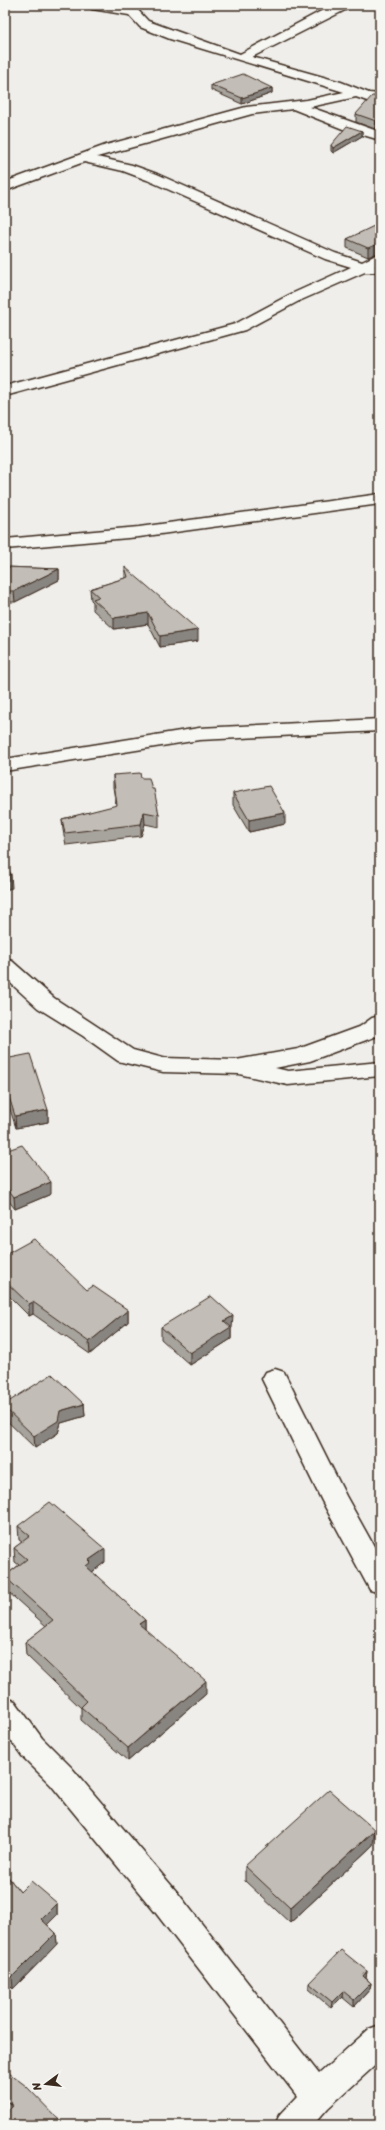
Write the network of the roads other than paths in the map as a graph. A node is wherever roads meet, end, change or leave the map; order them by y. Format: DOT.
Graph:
graph roads {
  1 [pos="92,5"];
  2 [pos="348,5"];
  3 [pos="241,58"];
  4 [pos="358,93"];
  5 [pos="380,98"];
  6 [pos="293,105"];
  7 [pos="380,136"];
  8 [pos="83,158"];
  9 [pos="5,187"];
  10 [pos="380,257"];
  11 [pos="364,267"];
  12 [pos="380,272"];
  13 [pos="5,391"];
  14 [pos="380,499"];
  15 [pos="5,544"];
  16 [pos="380,725"];
  17 [pos="5,765"];
  18 [pos="5,966"];
  19 [pos="380,1023"];
  20 [pos="236,1067"];
  21 [pos="380,1069"];
  22 [pos="275,1379"];
  23 [pos="380,1582"];
  24 [pos="5,1710"];
  25 [pos="380,2040"];
  26 [pos="317,2097"];
  27 [pos="291,2125"];
  1 -- 3 [label="street"];
  2 -- 3 [label="street"];
  3 -- 4 [label="street"];
  4 -- 5 [label="street"];
  4 -- 6 [label="street"];
  6 -- 7 [label="street"];
  6 -- 8 [label="street"];
  8 -- 9 [label="street"];
  8 -- 11 [label="street"];
  10 -- 11 [label="street"];
  11 -- 12 [label="street"];
  11 -- 13 [label="street"];
  14 -- 15 [label="street"];
  16 -- 17 [label="street"];
  18 -- 20 [label="street"];
  19 -- 20 [label="street"];
  20 -- 21 [label="street"];
  22 -- 23 [label="street"];
  24 -- 26 [label="street"];
  25 -- 26 [label="street"];
  26 -- 27 [label="street"];
}
